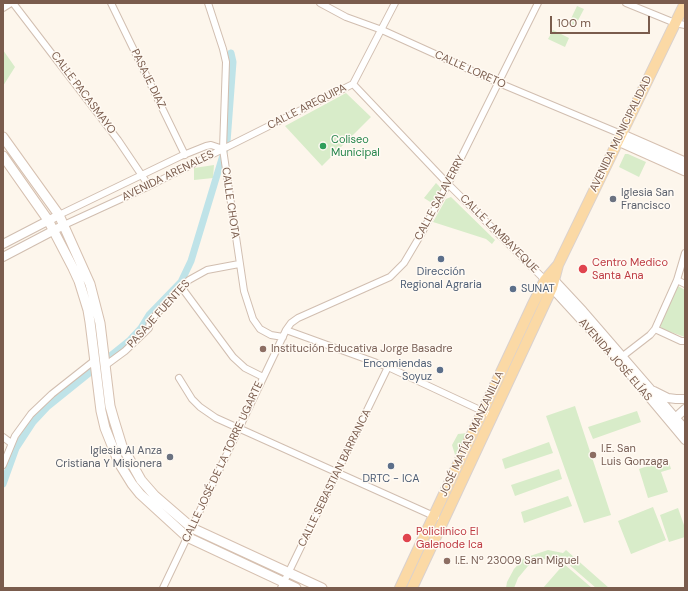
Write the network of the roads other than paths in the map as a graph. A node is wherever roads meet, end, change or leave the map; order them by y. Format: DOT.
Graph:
graph roads {
  1 [pos="12,3"];
  2 [pos="111,3"];
  3 [pos="208,3"];
  4 [pos="320,3"];
  5 [pos="395,3"];
  6 [pos="538,3"];
  7 [pos="626,3"];
  8 [pos="685,3"];
  9 [pos="3,8"];
  10 [pos="680,24"];
  11 [pos="382,30"];
  12 [pos="499,83"];
  13 [pos="353,84"];
  14 [pos="3,137"];
  15 [pos="619,138"];
  16 [pos="223,149"];
  17 [pos="185,154"];
  18 [pos="3,156"];
  19 [pos="685,162"];
  20 [pos="685,171"];
  21 [pos="142,175"];
  22 [pos="448,184"];
  23 [pos="149,186"];
  24 [pos="59,215"];
  25 [pos="48,220"];
  26 [pos="64,225"];
  27 [pos="54,230"];
  28 [pos="3,244"];
  29 [pos="685,253"];
  30 [pos="3,257"];
  31 [pos="239,264"];
  32 [pos="677,280"];
  33 [pos="551,283"];
  34 [pos="685,284"];
  35 [pos="182,288"];
  36 [pos="655,329"];
  37 [pos="286,330"];
  38 [pos="283,336"];
  39 [pos="685,341"];
  40 [pos="620,358"];
  41 [pos="95,360"];
  42 [pos="106,365"];
  43 [pos="388,367"];
  44 [pos="263,377"];
  45 [pos="179,378"];
  46 [pos="649,387"];
  47 [pos="685,399"];
  48 [pos="685,409"];
  49 [pos="483,411"];
  50 [pos="493,416"];
  51 [pos="673,421"];
  52 [pos="239,429"];
  53 [pos="685,429"];
  54 [pos="3,437"];
  55 [pos="685,440"];
  56 [pos="11,443"];
  57 [pos="3,465"];
  58 [pos="337,472"];
  59 [pos="434,516"];
  60 [pos="444,520"];
  61 [pos="192,528"];
  62 [pos="187,538"];
  63 [pos="288,573"];
  64 [pos="283,585"];
  65 [pos="163,588"];
  66 [pos="296,588"];
  67 [pos="322,588"];
  68 [pos="400,588"];
  69 [pos="412,588"];
  1 -- 9 [label="street"];
  1 -- 21 [label="street, CALLE PACASMAYO"];
  2 -- 17 [label="street, PASAJE DIAZ"];
  3 -- 16 [label="street, CALLE CHOTA"];
  4 -- 11 [label="street, CALLE LORETO"];
  5 -- 11 [label="street, CALLE AREQUIPA"];
  6 -- 12 [label="street, CALLE SALAVERRY"];
  7 -- 10 [label="street"];
  8 -- 10 [label="main road, AVENIDA MUNICIPALIDAD"];
  10 -- 15 [label="main road, AVENIDA MUNICIPALIDAD"];
  11 -- 12 [label="street, CALLE LORETO"];
  11 -- 13 [label="street, CALLE AREQUIPA"];
  12 -- 15 [label="street, CALLE LORETO"];
  12 -- 22 [label="street, CALLE SALAVERRY"];
  13 -- 16 [label="street, CALLE AREQUIPA"];
  13 -- 22 [label="street, CALLE LAMBAYEQUE"];
  14 -- 24 [label="main road"];
  15 -- 19 [label="main road"];
  15 -- 20 [label="main road"];
  15 -- 33 [label="main road, AVENIDA MUNICIPALIDAD"];
  16 -- 17 [label="street, AVENIDA ARENALES"];
  16 -- 23 [label="street, AVENIDA ARENALES"];
  16 -- 31 [label="street, CALLE CHOTA"];
  17 -- 21 [label="street, AVENIDA ARENALES"];
  18 -- 25 [label="main road"];
  21 -- 23 [label="street, CALLE PACASMAYO"];
  21 -- 24 [label="street, AVENIDA ARENALES"];
  22 -- 33 [label="street, CALLE LAMBAYEQUE"];
  22 -- 37 [label="street, CALLE SALAVERRY"];
  23 -- 26 [label="street, AVENIDA ARENALES"];
  24 -- 25 [label="street, AVENIDA ARENALES"];
  24 -- 26 [label="main road"];
  25 -- 27 [label="main road"];
  25 -- 28 [label="street, AVENIDA ARENALES"];
  26 -- 27 [label="street, AVENIDA ARENALES"];
  26 -- 42 [label="main road"];
  27 -- 30 [label="street, AVENIDA ARENALES"];
  27 -- 41 [label="main road"];
  29 -- 32 [label="street"];
  31 -- 35 [label="street, PASAJE FUENTES"];
  31 -- 38 [label="street, CALLE CHOTA"];
  32 -- 34 [label="street"];
  32 -- 36 [label="street"];
  33 -- 40 [label="street, AVENIDA JOSÉ ELÍAS"];
  33 -- 49 [label="main road, JOSÉ MATÍAS MANZANILLA"];
  33 -- 50 [label="main road, JOSÉ MATÍAS MANZANILLA"];
  35 -- 42 [label="street, PASAJE FUENTES"];
  35 -- 44 [label="street"];
  36 -- 39 [label="street"];
  36 -- 40 [label="street"];
  37 -- 38 [label="street, CALLE SALAVERRY"];
  37 -- 43 [label="street"];
  38 -- 44 [label="street, CALLE JOSÉ DE LA TORRE UGARTE"];
  40 -- 46 [label="street, AVENIDA JOSÉ ELÍAS"];
  40 -- 51 [label="street, AVENIDA JOSÉ ELÍAS"];
  41 -- 56 [label="street"];
  41 -- 62 [label="main road"];
  42 -- 61 [label="main road"];
  43 -- 49 [label="street"];
  43 -- 58 [label="street, CALLE SEBASTIAN BARRANCA"];
  44 -- 52 [label="street, CALLE JOSÉ DE LA TORRE UGARTE"];
  45 -- 52 [label="street"];
  46 -- 47 [label="street"];
  46 -- 51 [label="street, AVENIDA JOSÉ ELÍAS"];
  48 -- 51 [label="street"];
  49 -- 50 [label="street"];
  49 -- 59 [label="main road, JOSÉ MATÍAS MANZANILLA"];
  50 -- 60 [label="main road, JOSÉ MATÍAS MANZANILLA"];
  51 -- 53 [label="street, AVENIDA JOSÉ ELÍAS"];
  51 -- 55 [label="street, AVENIDA JOSÉ ELÍAS"];
  52 -- 58 [label="street"];
  52 -- 61 [label="street, CALLE JOSÉ DE LA TORRE UGARTE"];
  54 -- 56 [label="street"];
  56 -- 57 [label="street"];
  58 -- 59 [label="street"];
  58 -- 63 [label="street, CALLE SEBASTIAN BARRANCA"];
  59 -- 60 [label="street"];
  59 -- 68 [label="main road, JOSÉ MATÍAS MANZANILLA"];
  60 -- 69 [label="main road, JOSÉ MATÍAS MANZANILLA"];
  61 -- 62 [label="street, CALLE JOSÉ DE LA TORRE UGARTE"];
  61 -- 63 [label="main road"];
  62 -- 64 [label="main road"];
  62 -- 65 [label="street, CALLE JOSÉ DE LA TORRE UGARTE"];
  63 -- 64 [label="street, CALLE SEBASTIAN BARRANCA"];
  63 -- 67 [label="main road"];
  64 -- 66 [label="main road"];
}
